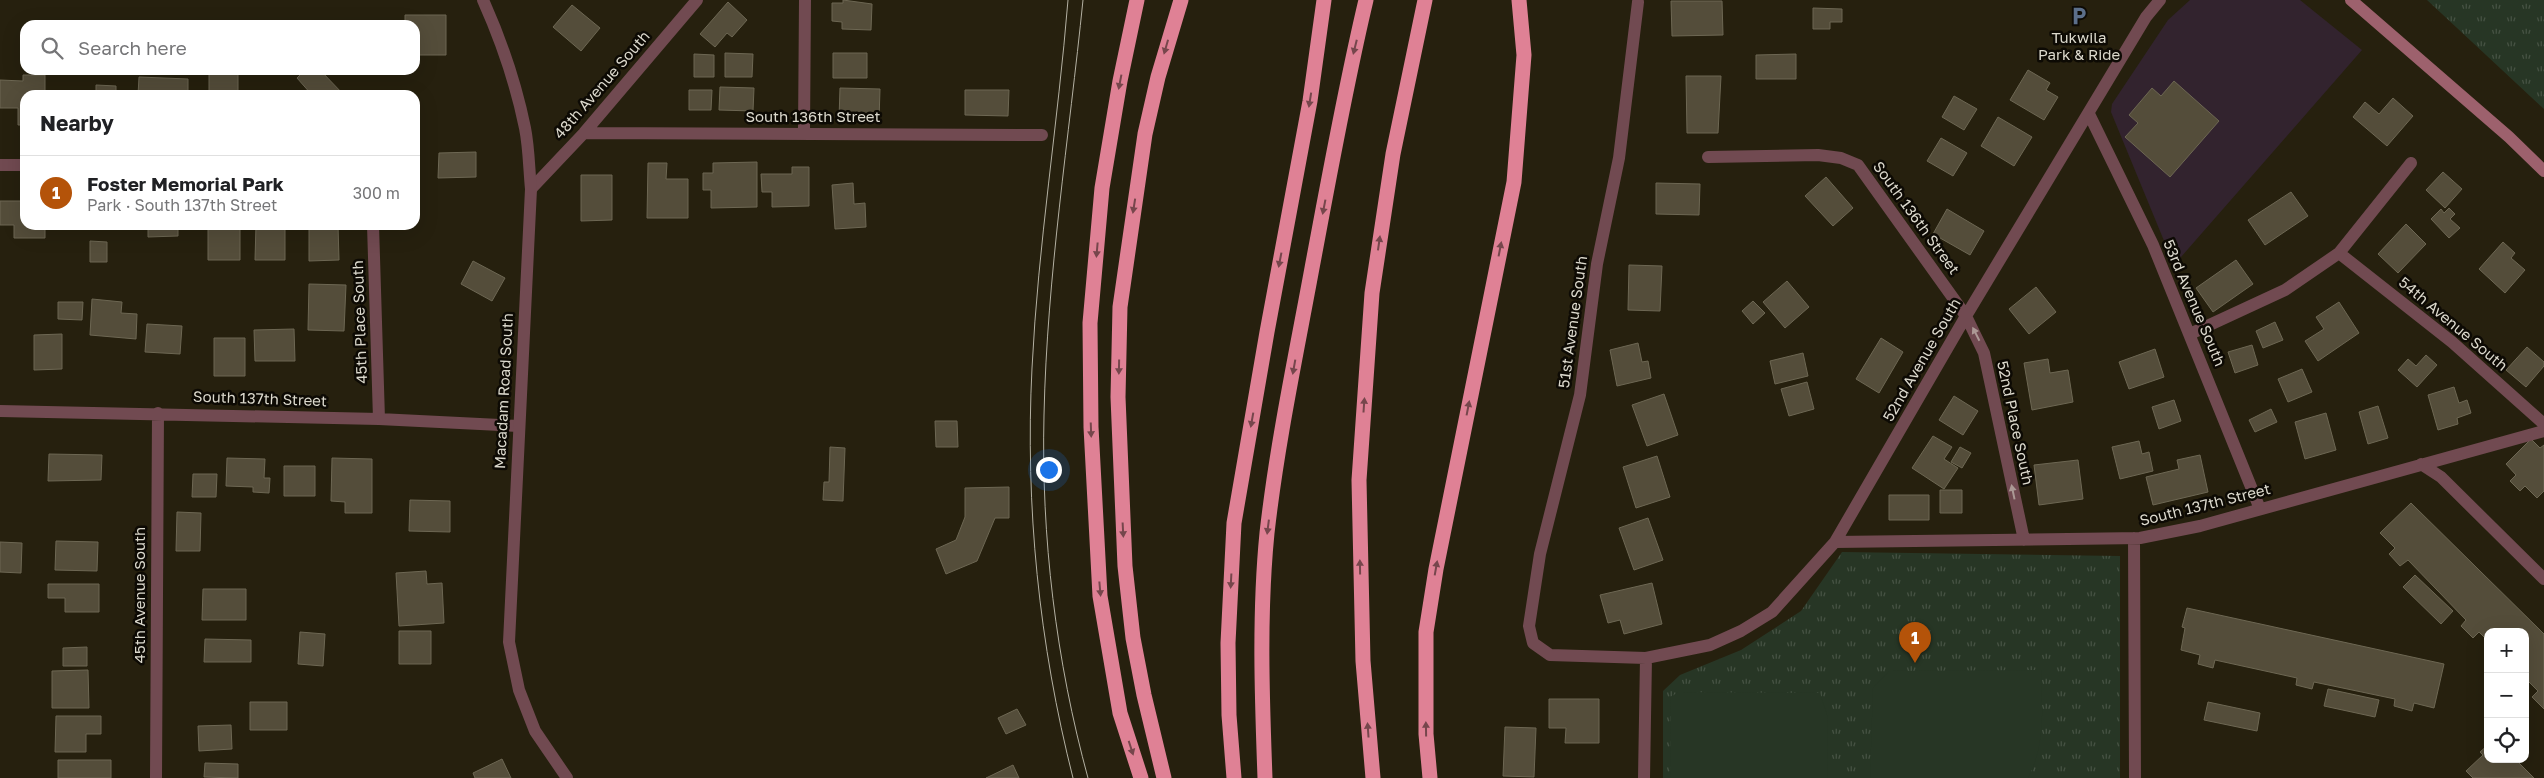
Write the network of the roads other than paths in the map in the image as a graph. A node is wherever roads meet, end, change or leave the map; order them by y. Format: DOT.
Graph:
graph roads {
  1 [pos="483,0"];
  2 [pos="696,0"];
  3 [pos="805,0"];
  4 [pos="1137,0"];
  5 [pos="1181,0"];
  6 [pos="1324,0"];
  7 [pos="1366,0"];
  8 [pos="1425,0"];
  9 [pos="1519,0"];
  10 [pos="2160,0"];
  11 [pos="2351,0"];
  12 [pos="1638,2"];
  13 [pos="2089,114"];
  14 [pos="804,132"];
  15 [pos="584,133"];
  16 [pos="1042,135"];
  17 [pos="1708,157"];
  18 [pos="2411,163"];
  19 [pos="0,165"];
  20 [pos="20,165"];
  21 [pos="2544,172"];
  22 [pos="531,189"];
  23 [pos="373,230"];
  24 [pos="2339,253"];
  25 [pos="1966,316"];
  26 [pos="2190,334"];
  27 [pos="0,411"];
  28 [pos="158,413"];
  29 [pos="379,419"];
  30 [pos="2544,424"];
  31 [pos="519,426"];
  32 [pos="2544,431"];
  33 [pos="2421,464"];
  34 [pos="2260,509"];
  35 [pos="2134,538"];
  36 [pos="2024,540"];
  37 [pos="1835,542"];
  38 [pos="2544,579"];
  39 [pos="1533,643"];
  40 [pos="1646,658"];
  41 [pos="156,778"];
  42 [pos="567,778"];
  43 [pos="1141,778"];
  44 [pos="1164,778"];
  45 [pos="1234,778"];
  46 [pos="1265,778"];
  47 [pos="1373,778"];
  48 [pos="1430,778"];
  49 [pos="1644,778"];
  50 [pos="2136,778"];
  1 -- 22 [label="street, Macadam Road South"];
  2 -- 15 [label="street, 48th Avenue South"];
  3 -- 14 [label="street"];
  4 -- 43 [label="highway, one-way"];
  5 -- 44 [label="highway, one-way"];
  6 -- 45 [label="highway, one-way"];
  7 -- 46 [label="highway, one-way"];
  47 -- 8 [label="highway, one-way"];
  48 -- 9 [label="highway, one-way"];
  10 -- 13 [label="street, 52nd Avenue South"];
  11 -- 21 [label="main road"];
  12 -- 39 [label="street, 51st Avenue South"];
  13 -- 25 [label="street, 52nd Avenue South"];
  13 -- 26 [label="street, 53rd Avenue South"];
  14 -- 15 [label="street, South 136th Street"];
  14 -- 16 [label="street, South 136th Street"];
  15 -- 22 [label="street, 48th Avenue South"];
  17 -- 25 [label="street, South 136th Street"];
  18 -- 24 [label="street"];
  19 -- 20 [label="street"];
  22 -- 31 [label="street, Macadam Road South"];
  23 -- 29 [label="street, 45th Place South"];
  24 -- 26 [label="street"];
  24 -- 30 [label="street, 54th Avenue South"];
  36 -- 25 [label="street, 52nd Place South, one-way"];
  25 -- 37 [label="street, 52nd Avenue South"];
  26 -- 34 [label="street, 53rd Avenue South"];
  27 -- 28 [label="street, South 137th Street"];
  28 -- 29 [label="street, South 137th Street"];
  28 -- 41 [label="street, 45th Avenue South"];
  29 -- 31 [label="street, South 137th Street"];
  31 -- 42 [label="street, Macadam Road South"];
  32 -- 33 [label="street, South 137th Street"];
  33 -- 34 [label="street, South 137th Street"];
  33 -- 38 [label="street"];
  34 -- 35 [label="street, South 137th Street"];
  35 -- 36 [label="street, South 137th Street"];
  35 -- 50 [label="street"];
  36 -- 37 [label="street, South 137th Street"];
  37 -- 40 [label="street, 52nd Avenue South"];
  39 -- 40 [label="street, 52nd Avenue South"];
  40 -- 49 [label="street"];
}
